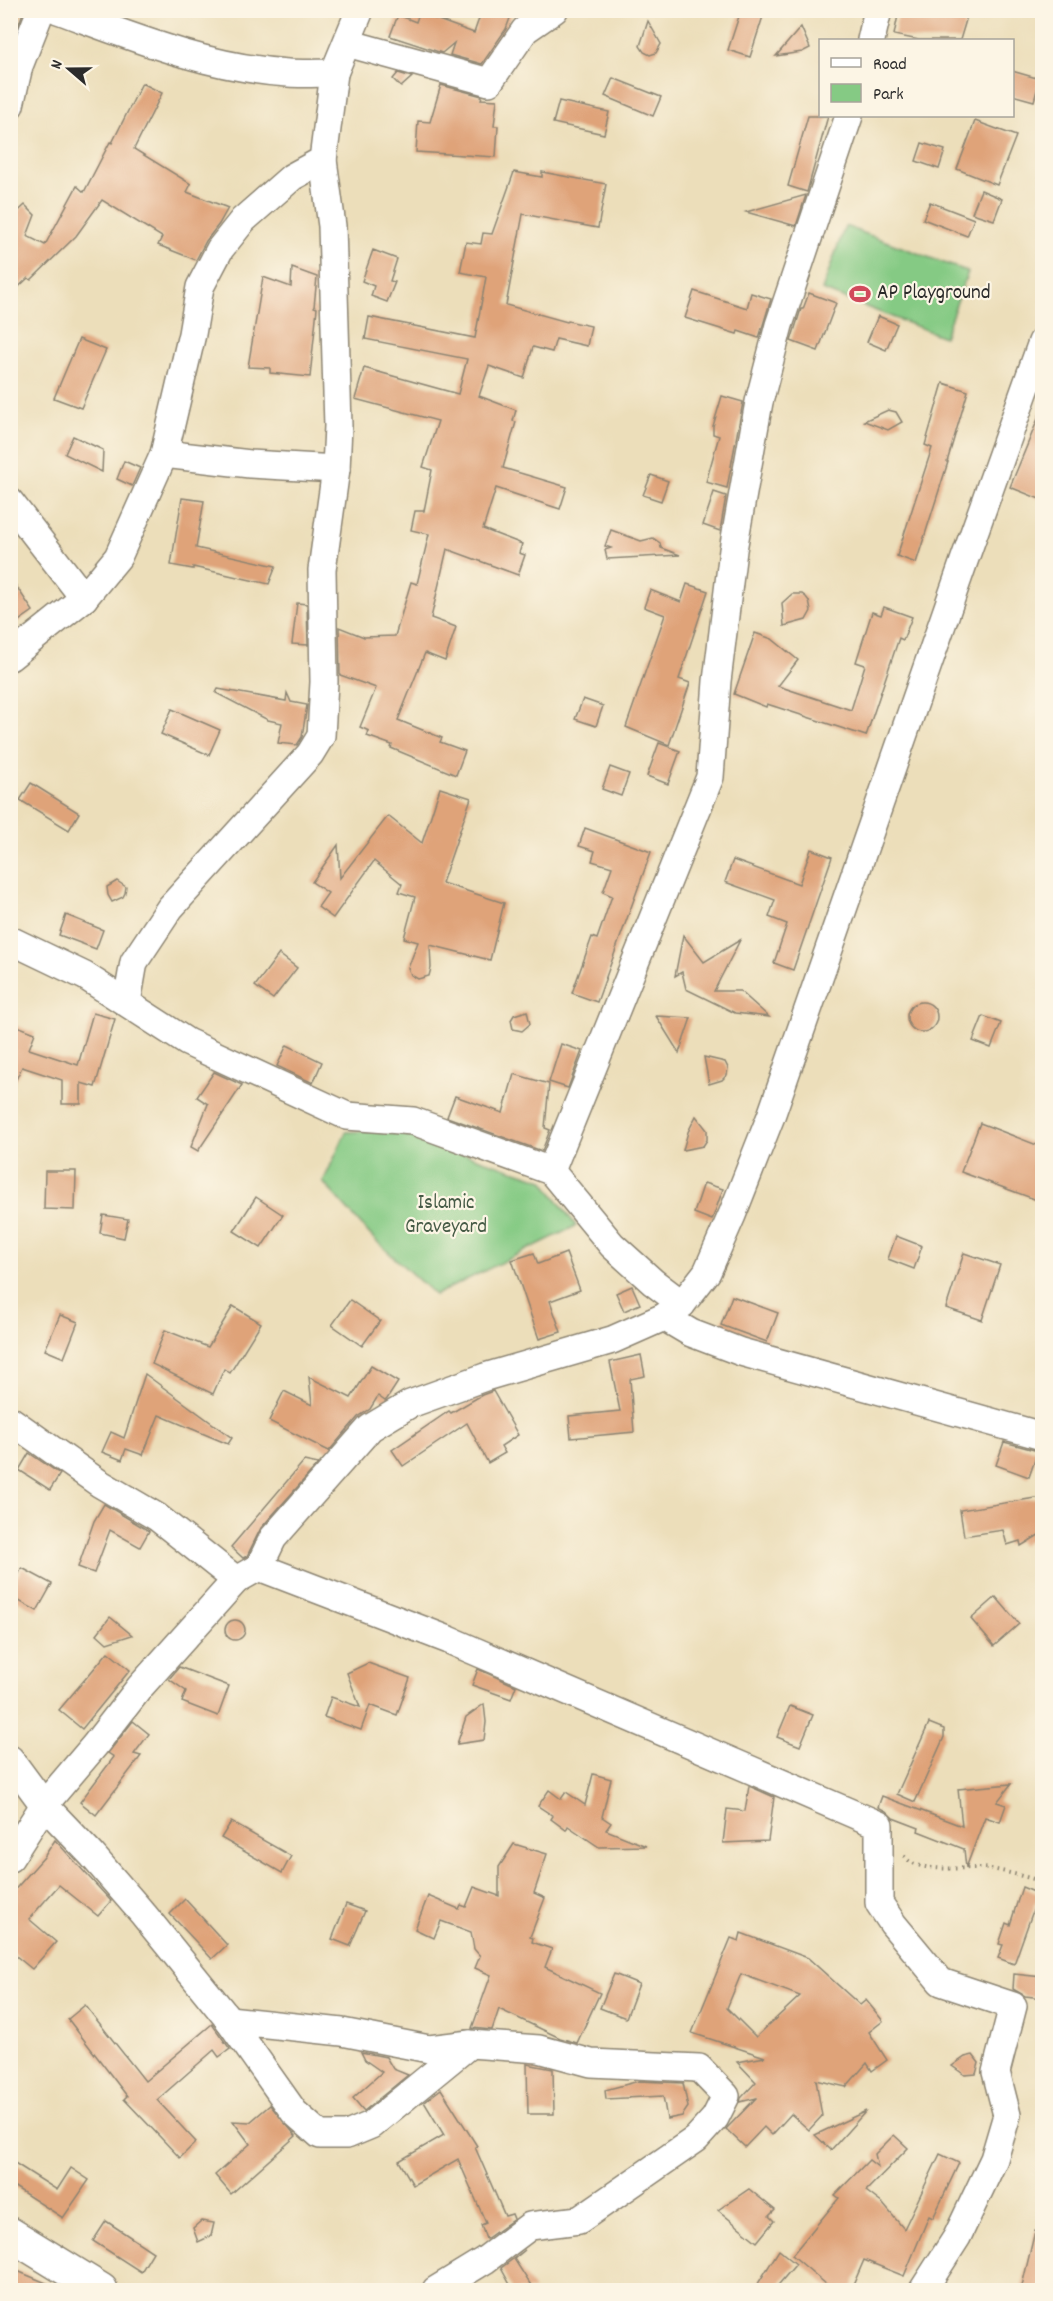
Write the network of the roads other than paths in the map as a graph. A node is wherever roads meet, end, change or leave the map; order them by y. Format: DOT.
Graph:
graph roads {
  1 [pos="41,10"];
  2 [pos="58,10"];
  3 [pos="360,10"];
  4 [pos="554,10"];
  5 [pos="878,10"];
  6 [pos="871,39"];
  7 [pos="347,43"];
  8 [pos="334,73"];
  9 [pos="10,105"];
  10 [pos="849,117"];
  11 [pos="323,160"];
  12 [pos="1042,342"];
  13 [pos="164,454"];
  14 [pos="336,468"];
  15 [pos="10,502"];
  16 [pos="84,598"];
  17 [pos="10,657"];
  18 [pos="10,939"];
  19 [pos="127,1002"];
  20 [pos="551,1171"];
  21 [pos="673,1310"];
  22 [pos="10,1420"];
  23 [pos="1042,1436"];
  24 [pos="259,1567"];
  25 [pos="236,1580"];
  26 [pos="10,1759"];
  27 [pos="44,1805"];
  28 [pos="10,1858"];
  29 [pos="229,2020"];
  30 [pos="470,2044"];
  31 [pos="10,2234"];
  32 [pos="101,2290"];
  33 [pos="436,2290"];
  34 [pos="923,2290"];
  1 -- 9 [label="street"];
  2 -- 8 [label="street"];
  3 -- 7 [label="street"];
  4 -- 7 [label="street"];
  5 -- 6 [label="street"];
  7 -- 8 [label="street"];
  8 -- 11 [label="street"];
  10 -- 20 [label="street"];
  11 -- 13 [label="street"];
  11 -- 14 [label="street"];
  12 -- 21 [label="street"];
  13 -- 14 [label="street"];
  13 -- 16 [label="street"];
  14 -- 19 [label="street"];
  15 -- 16 [label="street"];
  16 -- 17 [label="street"];
  18 -- 19 [label="street"];
  19 -- 20 [label="street"];
  20 -- 21 [label="street"];
  21 -- 23 [label="street"];
  21 -- 24 [label="street"];
  22 -- 25 [label="street"];
  24 -- 25 [label="street"];
  24 -- 34 [label="street"];
  25 -- 27 [label="street"];
  26 -- 27 [label="street"];
  27 -- 28 [label="street"];
  27 -- 29 [label="street"];
  29 -- 30 [label="street"];
  29 -- 30 [label="street"];
  30 -- 33 [label="street"];
  31 -- 32 [label="street"];
}
